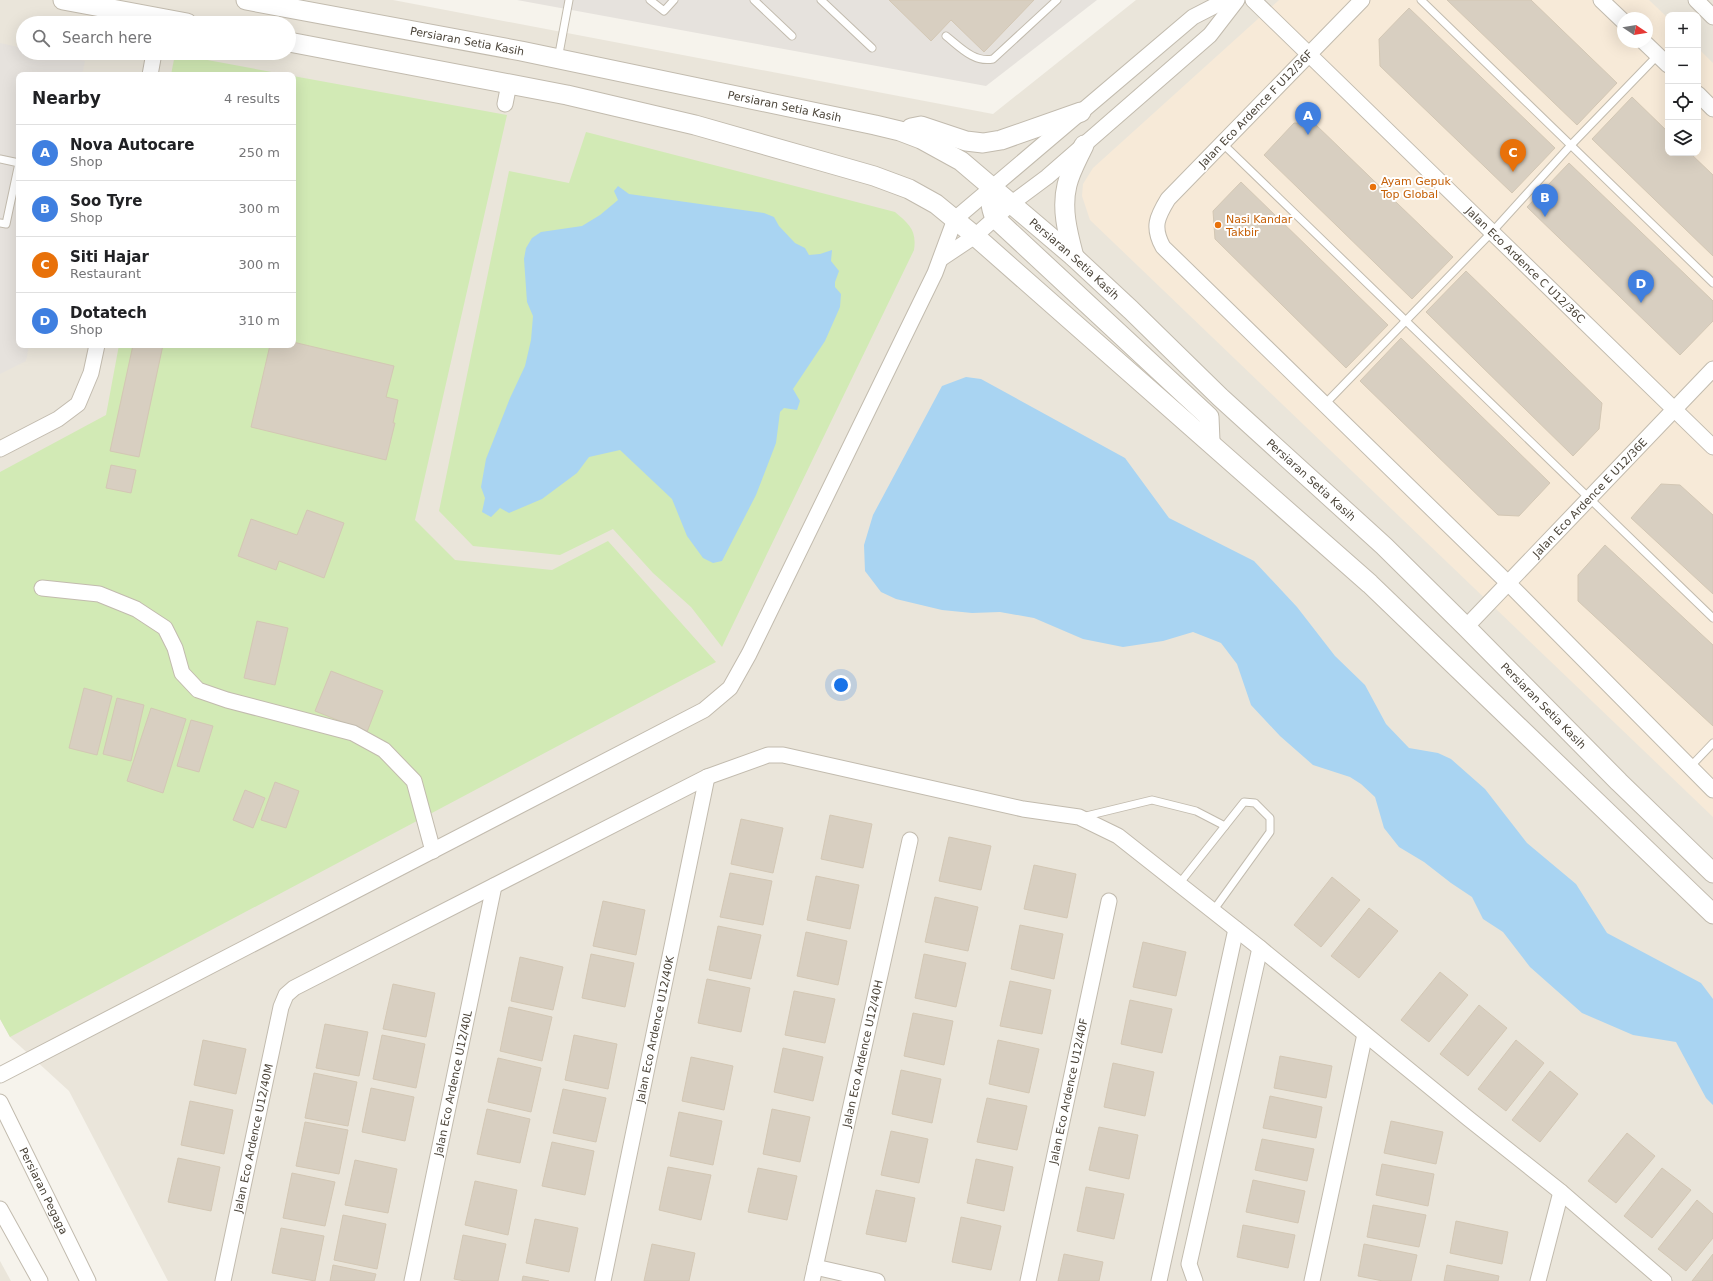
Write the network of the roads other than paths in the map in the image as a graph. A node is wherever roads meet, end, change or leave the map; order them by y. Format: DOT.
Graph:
graph roads {
  1 [pos="63,0"];
  2 [pos="246,0"];
  3 [pos="569,0"];
  4 [pos="650,0"];
  5 [pos="674,0"];
  6 [pos="754,0"];
  7 [pos="821,0"];
  8 [pos="1057,0"];
  9 [pos="1226,0"];
  10 [pos="1236,0"];
  11 [pos="1253,0"];
  12 [pos="1362,0"];
  13 [pos="1421,0"];
  14 [pos="1601,0"];
  15 [pos="1696,0"];
  16 [pos="1617,15"];
  17 [pos="141,16"];
  18 [pos="1713,17"];
  19 [pos="792,36"];
  20 [pos="946,36"];
  21 [pos="296,43"];
  22 [pos="872,48"];
  23 [pos="1650,48"];
  24 [pos="1309,54"];
  25 [pos="558,59"];
  26 [pos="153,60"];
  27 [pos="1663,60"];
  28 [pos="151,72"];
  29 [pos="509,84"];
  30 [pos="1701,97"];
  31 [pos="505,104"];
  32 [pos="1713,109"];
  33 [pos="1081,112"];
  34 [pos="900,131"];
  35 [pos="1222,143"];
  36 [pos="1084,145"];
  37 [pos="1571,145"];
  38 [pos="0,159"];
  39 [pos="16,162"];
  40 [pos="16,177"];
  41 [pos="993,187"];
  42 [pos="1012,203"];
  43 [pos="995,218"];
  44 [pos="955,220"];
  45 [pos="0,223"];
  46 [pos="1492,232"];
  47 [pos="975,236"];
  48 [pos="1074,257"];
  49 [pos="942,258"];
  50 [pos="1713,283"];
  51 [pos="1406,321"];
  52 [pos="96,348"];
  53 [pos="1713,369"];
  54 [pos="1325,404"];
  55 [pos="1674,409"];
  56 [pos="1210,441"];
  57 [pos="1713,446"];
  58 [pos="0,449"];
  59 [pos="1589,498"];
  60 [pos="1508,583"];
  61 [pos="42,588"];
  62 [pos="1713,618"];
  63 [pos="1466,626"];
  64 [pos="1713,743"];
  65 [pos="1690,767"];
  66 [pos="707,778"];
  67 [pos="1713,790"];
  68 [pos="1079,818"];
  69 [pos="1225,826"];
  70 [pos="910,840"];
  71 [pos="433,851"];
  72 [pos="1713,873"];
  73 [pos="1179,884"];
  74 [pos="494,886"];
  75 [pos="1109,901"];
  76 [pos="1213,911"];
  77 [pos="1713,914"];
  78 [pos="1236,929"];
  79 [pos="1260,948"];
  80 [pos="1366,1034"];
  81 [pos="0,1075"];
  82 [pos="0,1102"];
  83 [pos="1561,1192"];
  84 [pos="0,1209"];
  85 [pos="813,1274"];
  86 [pos="40,1281"];
  87 [pos="88,1281"];
  88 [pos="223,1281"];
  89 [pos="412,1281"];
  90 [pos="603,1281"];
  91 [pos="877,1281"];
  92 [pos="1028,1281"];
  93 [pos="1159,1281"];
  94 [pos="1195,1281"];
  95 [pos="1312,1281"];
  96 [pos="1538,1281"];
  97 [pos="1664,1281"];
  1 -- 17 [label="street"];
  2 -- 25 [label="street, Persiaran Setia Kasih"];
  3 -- 25 [label="lane"];
  4 -- 5 [label="lane"];
  6 -- 19 [label="lane"];
  7 -- 22 [label="lane"];
  8 -- 20 [label="lane"];
  9 -- 33 [label="street"];
  10 -- 36 [label="street"];
  11 -- 24 [label="street, Jalan Eco Ardence C U12/36C"];
  12 -- 24 [label="street, Jalan Eco Ardence F U12/36F"];
  13 -- 37 [label="lane"];
  14 -- 16 [label="street"];
  15 -- 18 [label="street"];
  21 -- 29 [label="street"];
  23 -- 27 [label="street"];
  24 -- 35 [label="street, Jalan Eco Ardence F U12/36F"];
  24 -- 46 [label="street, Jalan Eco Ardence C U12/36C"];
  25 -- 34 [label="street, Persiaran Setia Kasih"];
  26 -- 28 [label="street"];
  27 -- 37 [label="lane"];
  29 -- 31 [label="street"];
  29 -- 44 [label="street"];
  30 -- 32 [label="street"];
  33 -- 34 [label="street"];
  33 -- 41 [label="street"];
  34 -- 41 [label="street, Persiaran Setia Kasih"];
  35 -- 51 [label="lane"];
  35 -- 54 [label="street, Jalan Eco Ardence F U12/36F"];
  36 -- 42 [label="street"];
  36 -- 48 [label="street"];
  37 -- 46 [label="lane"];
  37 -- 50 [label="lane"];
  38 -- 39 [label="lane"];
  40 -- 45 [label="lane"];
  41 -- 42 [label="street, Persiaran Setia Kasih"];
  41 -- 43 [label="street"];
  41 -- 44 [label="street"];
  42 -- 43 [label="street"];
  42 -- 48 [label="street, Persiaran Setia Kasih"];
  43 -- 47 [label="street"];
  43 -- 56 [label="street"];
  44 -- 47 [label="street"];
  44 -- 49 [label="street"];
  46 -- 51 [label="lane"];
  46 -- 55 [label="street, Jalan Eco Ardence C U12/36C"];
  47 -- 49 [label="street"];
  47 -- 56 [label="street"];
  48 -- 63 [label="street, Persiaran Setia Kasih"];
  49 -- 71 [label="street"];
  51 -- 54 [label="lane"];
  51 -- 59 [label="lane"];
  52 -- 58 [label="street"];
  53 -- 55 [label="street, Jalan Eco Ardence E U12/36E"];
  54 -- 60 [label="street"];
  55 -- 57 [label="street, Jalan Eco Ardence C U12/36C"];
  55 -- 59 [label="street, Jalan Eco Ardence E U12/36E"];
  56 -- 77 [label="street"];
  59 -- 60 [label="street, Jalan Eco Ardence E U12/36E"];
  59 -- 62 [label="lane"];
  60 -- 63 [label="street, Jalan Eco Ardence E U12/36E"];
  60 -- 65 [label="street"];
  61 -- 71 [label="street"];
  63 -- 72 [label="street, Persiaran Setia Kasih"];
  64 -- 65 [label="lane"];
  65 -- 67 [label="street"];
  66 -- 68 [label="street"];
  66 -- 74 [label="street"];
  66 -- 90 [label="street, Jalan Eco Ardence U12/40K"];
  68 -- 69 [label="lane"];
  68 -- 73 [label="street"];
  69 -- 73 [label="lane"];
  69 -- 76 [label="lane"];
  70 -- 85 [label="street, Jalan Eco Ardence U12/40H"];
  71 -- 81 [label="street"];
  73 -- 76 [label="street"];
  74 -- 88 [label="street, Jalan Eco Ardence U12/40M"];
  74 -- 89 [label="street, Jalan Eco Ardence U12/40L"];
  75 -- 92 [label="street, Jalan Eco Ardence U12/40F"];
  76 -- 78 [label="street"];
  78 -- 79 [label="street"];
  78 -- 93 [label="street"];
  79 -- 80 [label="street"];
  79 -- 94 [label="street"];
  80 -- 83 [label="street"];
  80 -- 95 [label="street"];
  82 -- 87 [label="street, Persiaran Pegaga"];
  83 -- 96 [label="street"];
  83 -- 97 [label="street"];
  84 -- 86 [label="street"];
  85 -- 91 [label="street"];
}
